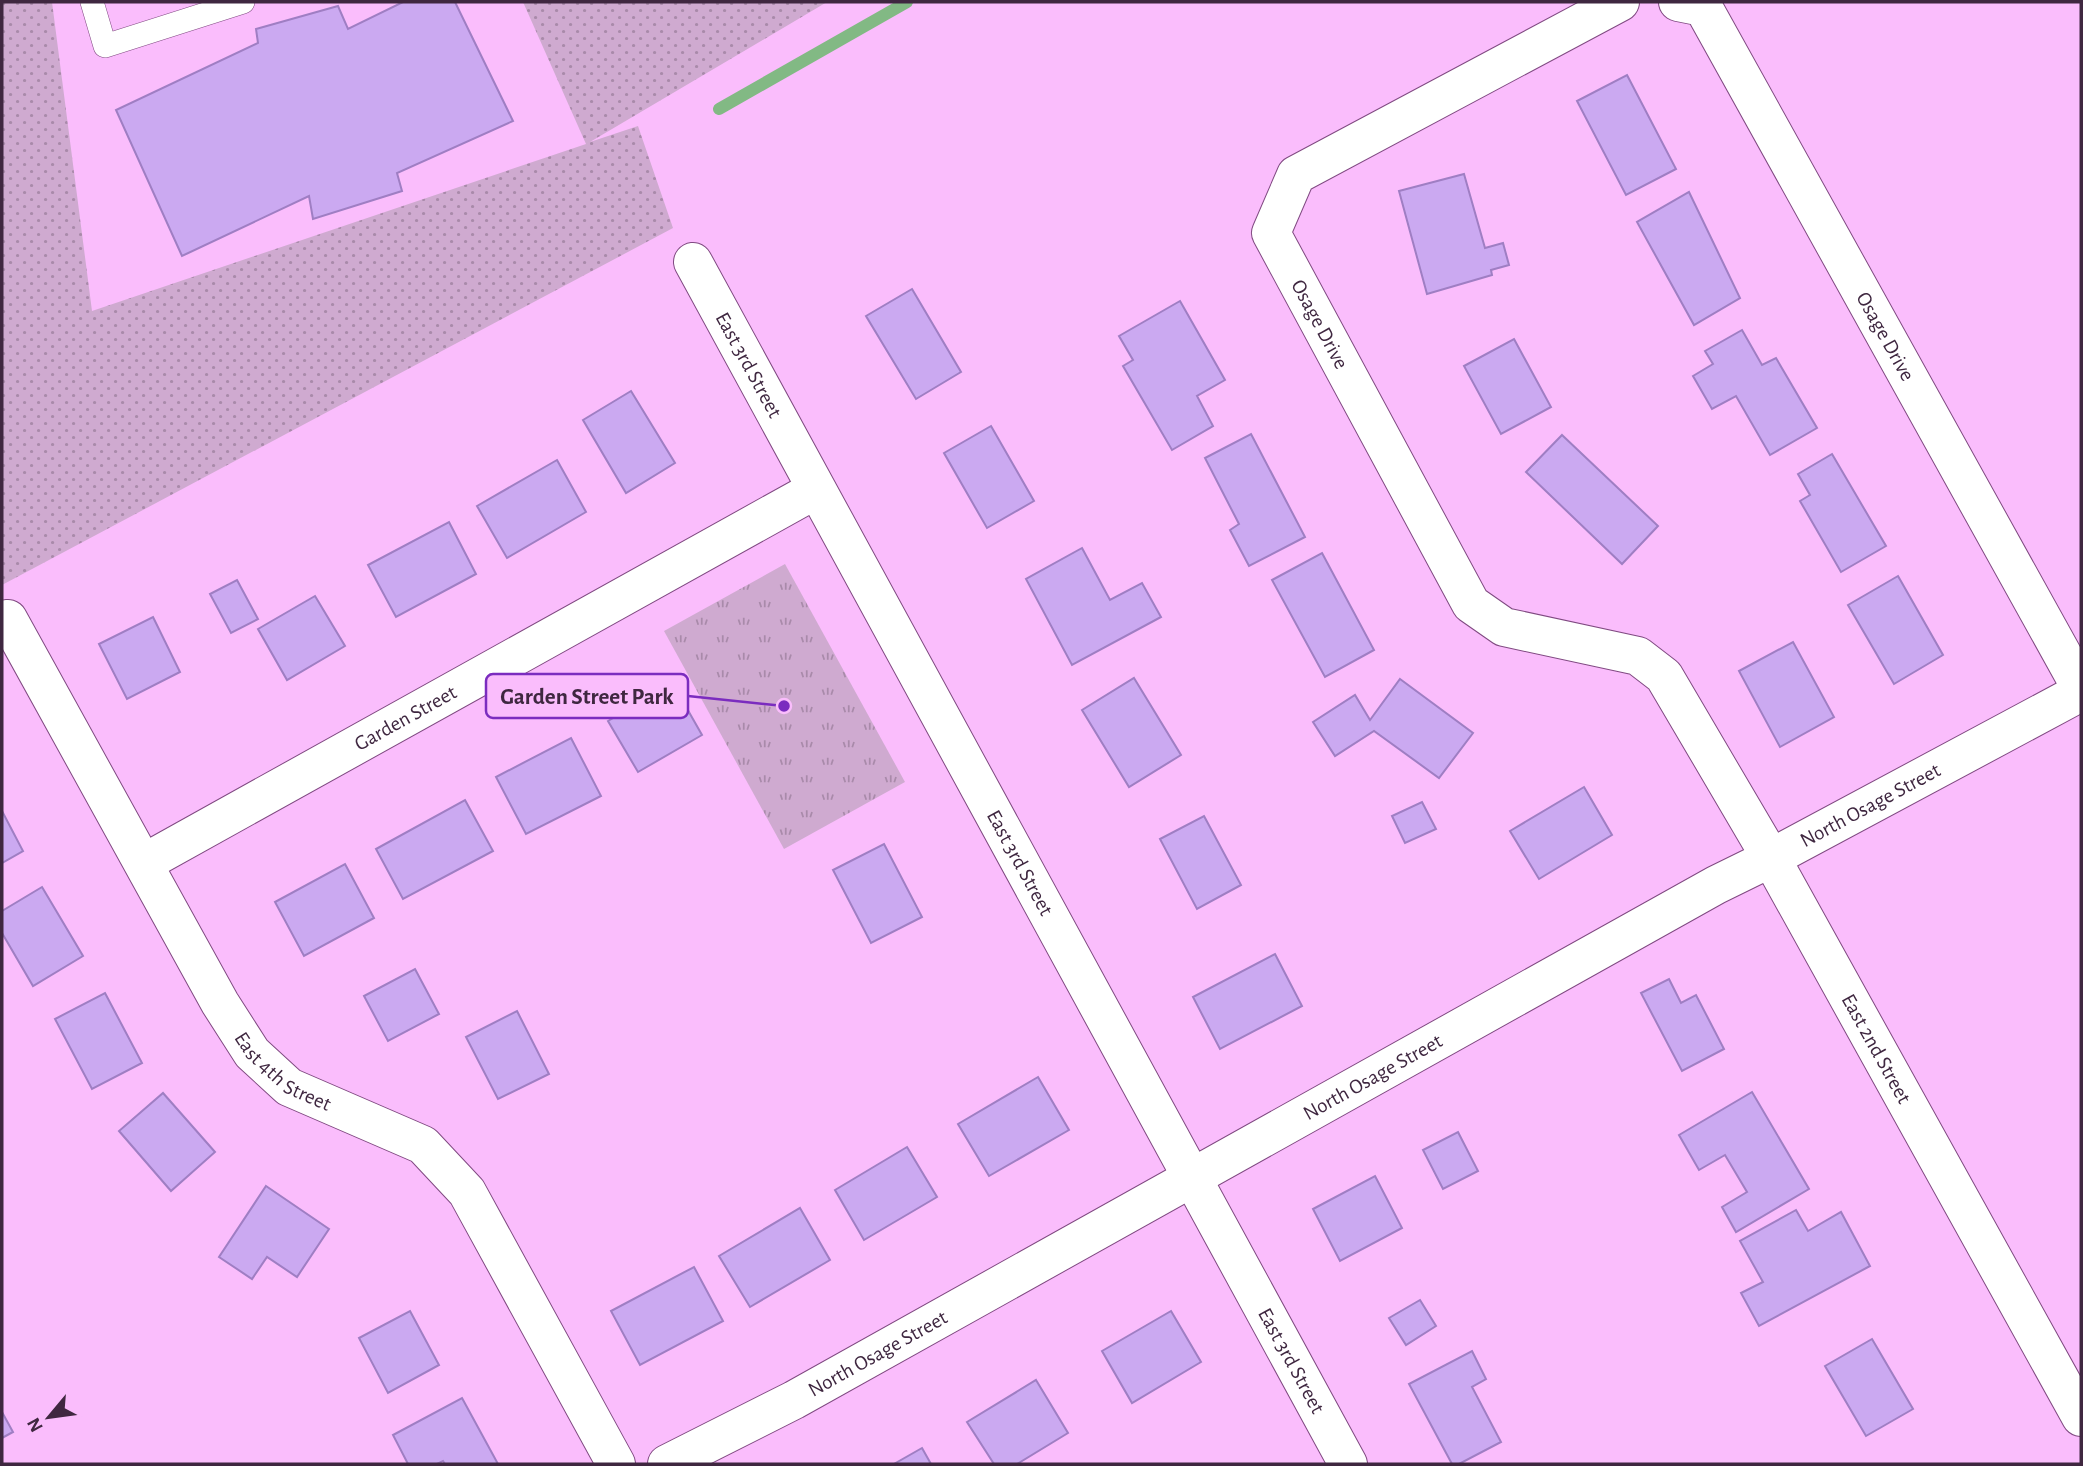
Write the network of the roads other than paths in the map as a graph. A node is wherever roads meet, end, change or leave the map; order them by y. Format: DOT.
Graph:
graph roads {
  1 [pos="92,2"];
  2 [pos="243,2"];
  3 [pos="1620,2"];
  4 [pos="1678,2"];
  5 [pos="693,262"];
  6 [pos="815,490"];
  7 [pos="8,619"];
  8 [pos="1668,683"];
  9 [pos="2081,690"];
  10 [pos="1771,858"];
  11 [pos="144,863"];
  12 [pos="1191,1180"];
  13 [pos="2081,1417"];
  14 [pos="616,1464"];
  15 [pos="667,1464"];
  16 [pos="1348,1464"];
  1 -- 2 [label="lane"];
  3 -- 8 [label="street, Osage Drive"];
  4 -- 9 [label="street, Osage Drive"];
  5 -- 6 [label="street, East 3rd Street"];
  6 -- 11 [label="street, Garden Street"];
  6 -- 12 [label="street, East 3rd Street"];
  7 -- 11 [label="street, East 4th Street"];
  8 -- 10 [label="street, East 2nd Street"];
  9 -- 10 [label="street, North Osage Street"];
  10 -- 12 [label="street, North Osage Street"];
  10 -- 13 [label="street, East 2nd Street"];
  11 -- 14 [label="street, East 4th Street"];
  12 -- 15 [label="street, North Osage Street"];
  12 -- 16 [label="street, East 3rd Street"];
}
